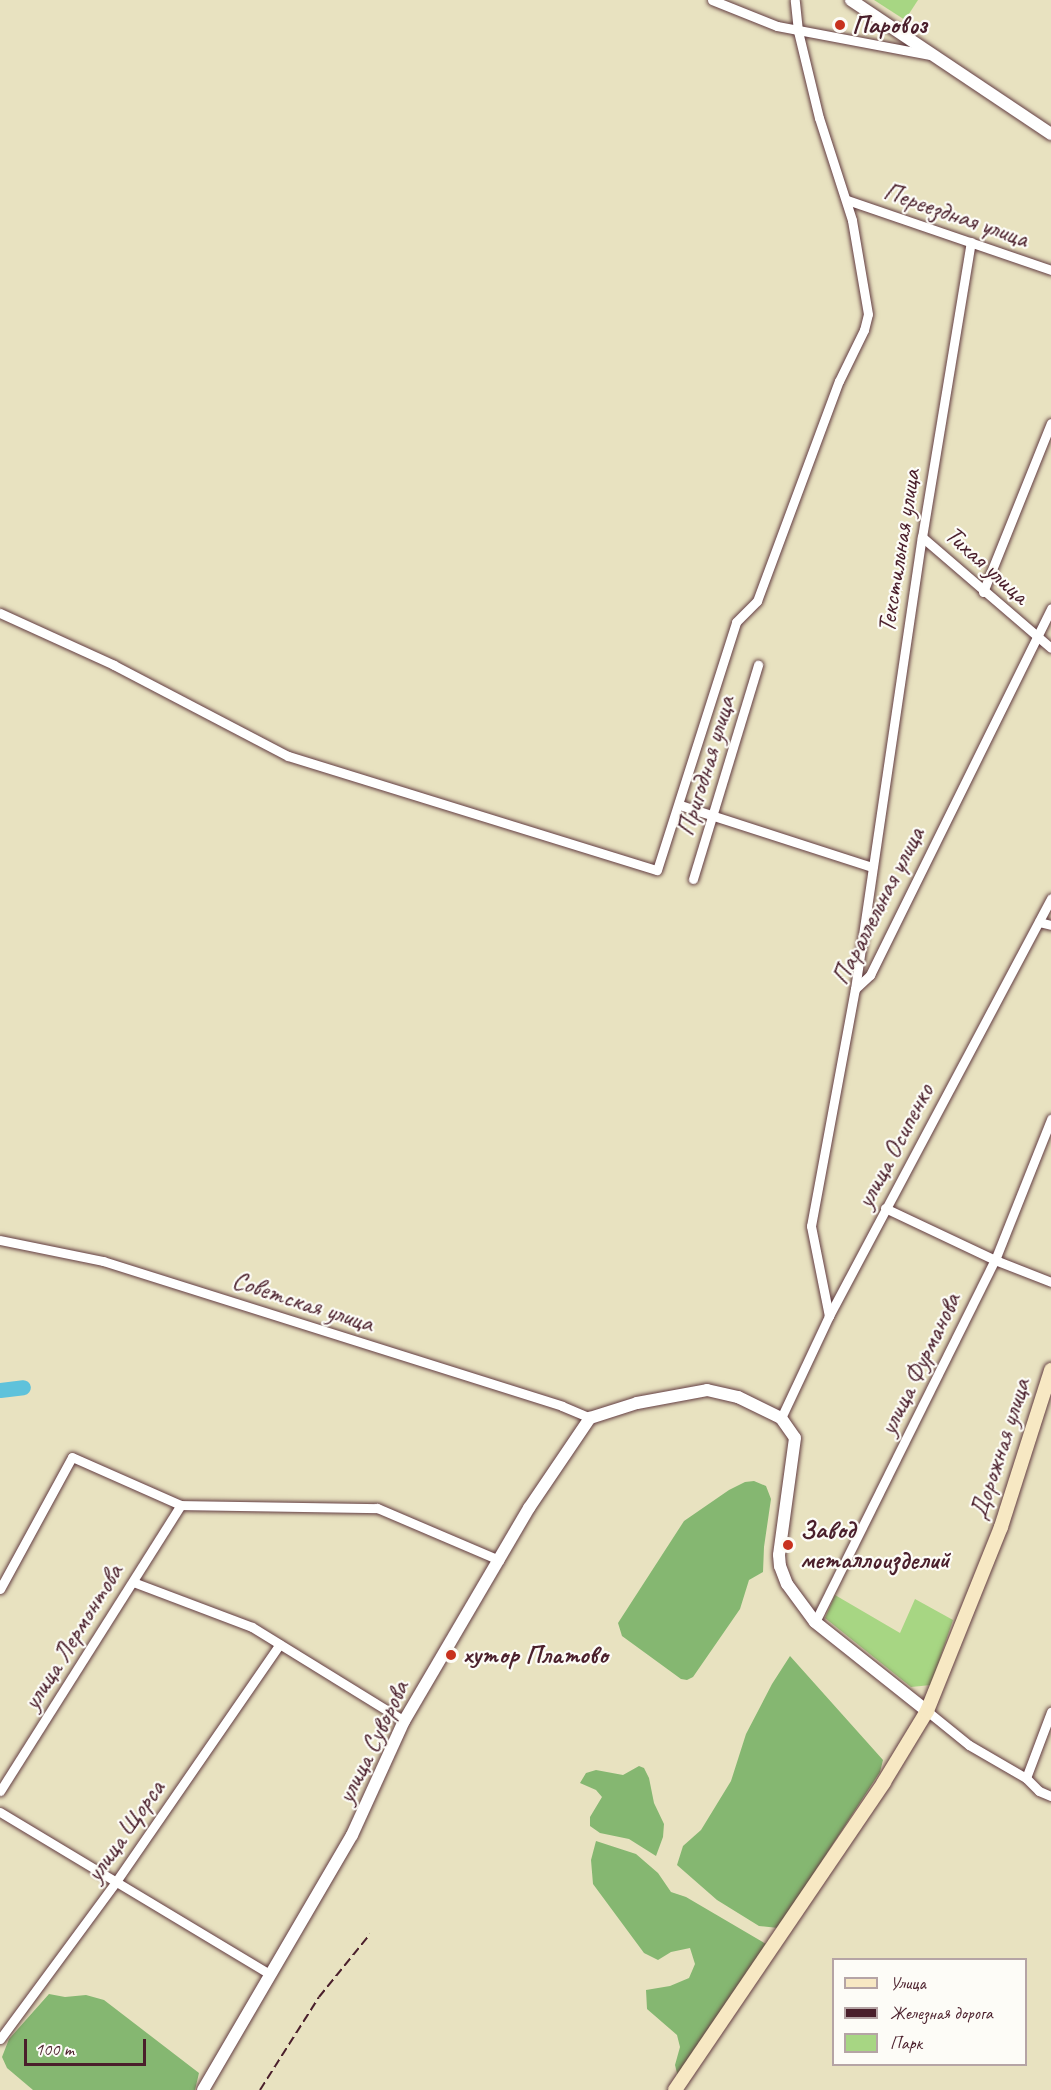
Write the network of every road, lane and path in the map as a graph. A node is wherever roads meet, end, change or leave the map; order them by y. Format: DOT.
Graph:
graph roads {
  1 [pos="712,0"];
  2 [pos="795,0"];
  3 [pos="850,0"];
  4 [pos="798,31"];
  5 [pos="933,55"];
  6 [pos="1051,134"];
  7 [pos="847,200"];
  8 [pos="971,242"];
  9 [pos="1051,270"];
  10 [pos="1051,423"];
  11 [pos="922,537"];
  12 [pos="983,592"];
  13 [pos="1051,608"];
  14 [pos="0,613"];
  15 [pos="1035,636"];
  16 [pos="1051,648"];
  17 [pos="758,665"];
  18 [pos="680,805"];
  19 [pos="713,817"];
  20 [pos="872,867"];
  21 [pos="693,879"];
  22 [pos="1051,898"];
  23 [pos="1039,922"];
  24 [pos="1051,925"];
  25 [pos="855,989"];
  26 [pos="1051,1119"];
  27 [pos="885,1208"];
  28 [pos="0,1240"];
  29 [pos="995,1260"];
  30 [pos="1051,1282"];
  31 [pos="829,1316"];
  32 [pos="1051,1370"];
  33 [pos="590,1418"];
  34 [pos="781,1418"];
  35 [pos="181,1505"];
  36 [pos="499,1560"];
  37 [pos="133,1582"];
  38 [pos="0,1589"];
  39 [pos="815,1622"];
  40 [pos="280,1644"];
  41 [pos="927,1710"];
  42 [pos="1051,1712"];
  43 [pos="404,1721"];
  44 [pos="1026,1778"];
  45 [pos="0,1791"];
  46 [pos="1051,1796"];
  47 [pos="0,1812"];
  48 [pos="115,1883"];
  49 [pos="270,1974"];
  50 [pos="0,2039"];
  51 [pos="203,2090"];
  52 [pos="675,2090"];
  1 -- 4 [label="street"];
  2 -- 4 [label="street"];
  3 -- 5 [label="street"];
  4 -- 5 [label="street"];
  4 -- 7 [label="street"];
  5 -- 6 [label="street"];
  7 -- 8 [label="street, Переездная улица"];
  7 -- 18 [label="street"];
  8 -- 9 [label="street, Переездная улица"];
  8 -- 11 [label="street, Текстильная улица"];
  10 -- 12 [label="street"];
  11 -- 12 [label="street, Тихая улица"];
  11 -- 20 [label="street, Текстильная улица"];
  12 -- 15 [label="street, Тихая улица"];
  13 -- 15 [label="street, Параллельная улица"];
  14 -- 18 [label="street"];
  15 -- 16 [label="street, Тихая улица"];
  15 -- 25 [label="street, Параллельная улица"];
  17 -- 19 [label="street, Пригодная улица"];
  18 -- 19 [label="street"];
  19 -- 20 [label="street"];
  19 -- 21 [label="street, Пригодная улица"];
  20 -- 25 [label="street, Текстильная улица"];
  22 -- 23 [label="street, улица Осипенко"];
  23 -- 24 [label="street"];
  23 -- 27 [label="street, улица Осипенко"];
  25 -- 31 [label="street, Параллельная улица"];
  26 -- 29 [label="street, улица Фурманова"];
  27 -- 29 [label="street"];
  27 -- 31 [label="street, улица Осипенко"];
  28 -- 33 [label="street, Советская улица"];
  29 -- 30 [label="street"];
  29 -- 39 [label="street, улица Фурманова"];
  31 -- 34 [label="street, улица Осипенко"];
  32 -- 41 [label="main road, Дорожная улица"];
  33 -- 34 [label="street"];
  33 -- 36 [label="street, улица Суворова"];
  34 -- 39 [label="street"];
  35 -- 36 [label="street"];
  35 -- 37 [label="street, улица Лермонтова"];
  35 -- 38 [label="street"];
  36 -- 43 [label="street, улица Суворова"];
  37 -- 40 [label="street"];
  37 -- 45 [label="street, улица Лермонтова"];
  39 -- 41 [label="street"];
  40 -- 43 [label="street"];
  40 -- 48 [label="street, улица Щорса"];
  41 -- 44 [label="street"];
  41 -- 52 [label="main road, Дорожная улица"];
  42 -- 44 [label="street"];
  43 -- 49 [label="street, улица Суворова"];
  44 -- 46 [label="street"];
  47 -- 48 [label="street"];
  48 -- 49 [label="street"];
  48 -- 50 [label="street, улица Щорса"];
  49 -- 51 [label="street, улица Суворова"];
}
